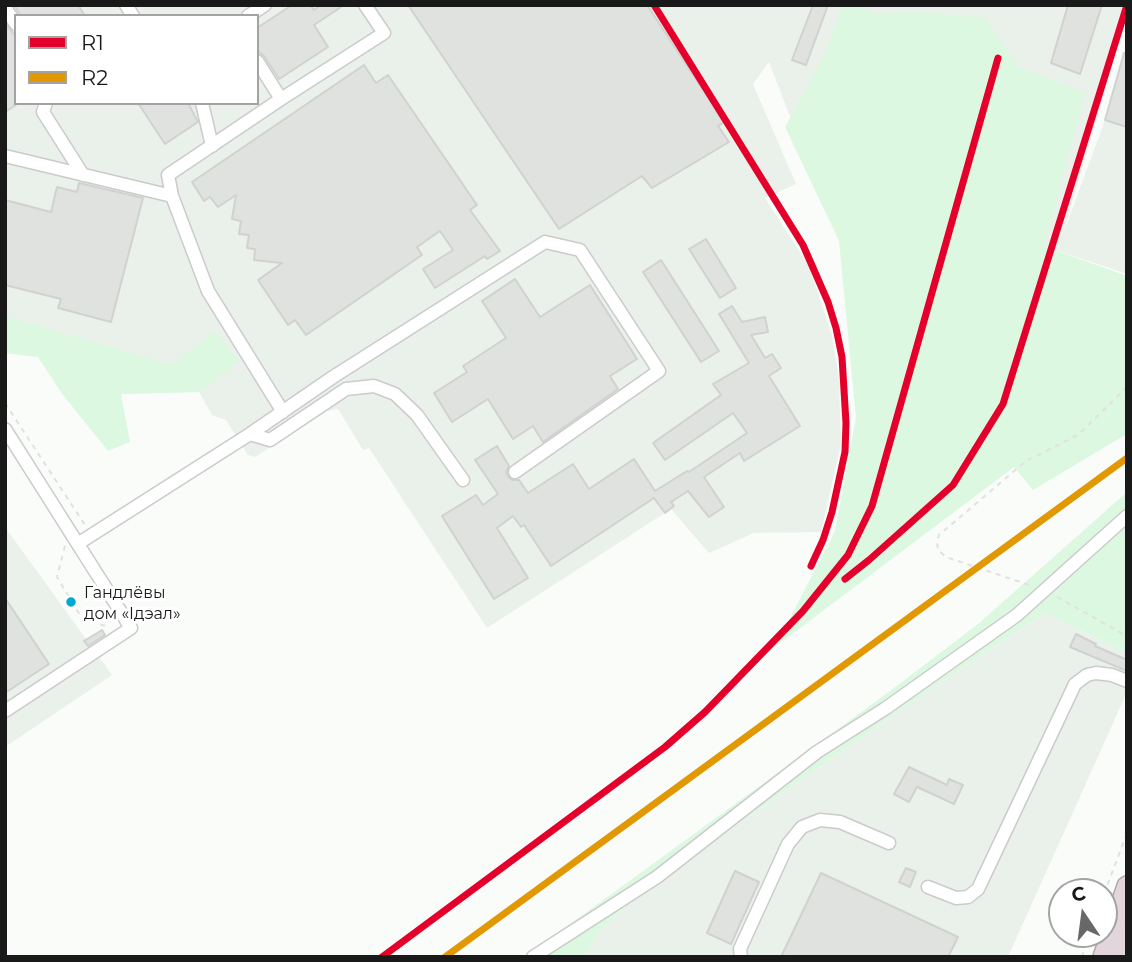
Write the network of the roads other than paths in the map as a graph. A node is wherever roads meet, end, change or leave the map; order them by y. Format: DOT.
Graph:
graph roads {
  1 [pos="365,5"];
  2 [pos="259,64"];
  3 [pos="281,99"];
  4 [pos="45,105"];
  5 [pos="202,105"];
  6 [pos="212,146"];
  7 [pos="5,156"];
  8 [pos="83,175"];
  9 [pos="172,196"];
  10 [pos="283,412"];
  11 [pos="5,429"];
  12 [pos="250,435"];
  13 [pos="515,472"];
  14 [pos="463,480"];
  15 [pos="1127,516"];
  16 [pos="79,543"];
  17 [pos="1127,681"];
  18 [pos="5,711"];
  19 [pos="889,843"];
  20 [pos="928,887"];
  21 [pos="1126,889"];
  22 [pos="1127,932"];
  23 [pos="533,957"];
  24 [pos="741,957"];
  25 [pos="1103,957"];
  26 [pos="1119,957"];
  1 -- 3 [label="street"];
  2 -- 3 [label="street"];
  3 -- 6 [label="street"];
  4 -- 8 [label="street"];
  5 -- 6 [label="street"];
  6 -- 9 [label="street"];
  7 -- 8 [label="street"];
  8 -- 9 [label="street"];
  9 -- 10 [label="street"];
  10 -- 12 [label="street"];
  10 -- 13 [label="street"];
  11 -- 16 [label="street"];
  12 -- 14 [label="street"];
  12 -- 16 [label="street"];
  15 -- 23 [label="street"];
  16 -- 18 [label="street"];
  17 -- 20 [label="street"];
  19 -- 24 [label="street"];
  21 -- 25 [label="highway"];
  22 -- 26 [label="highway"];
}
